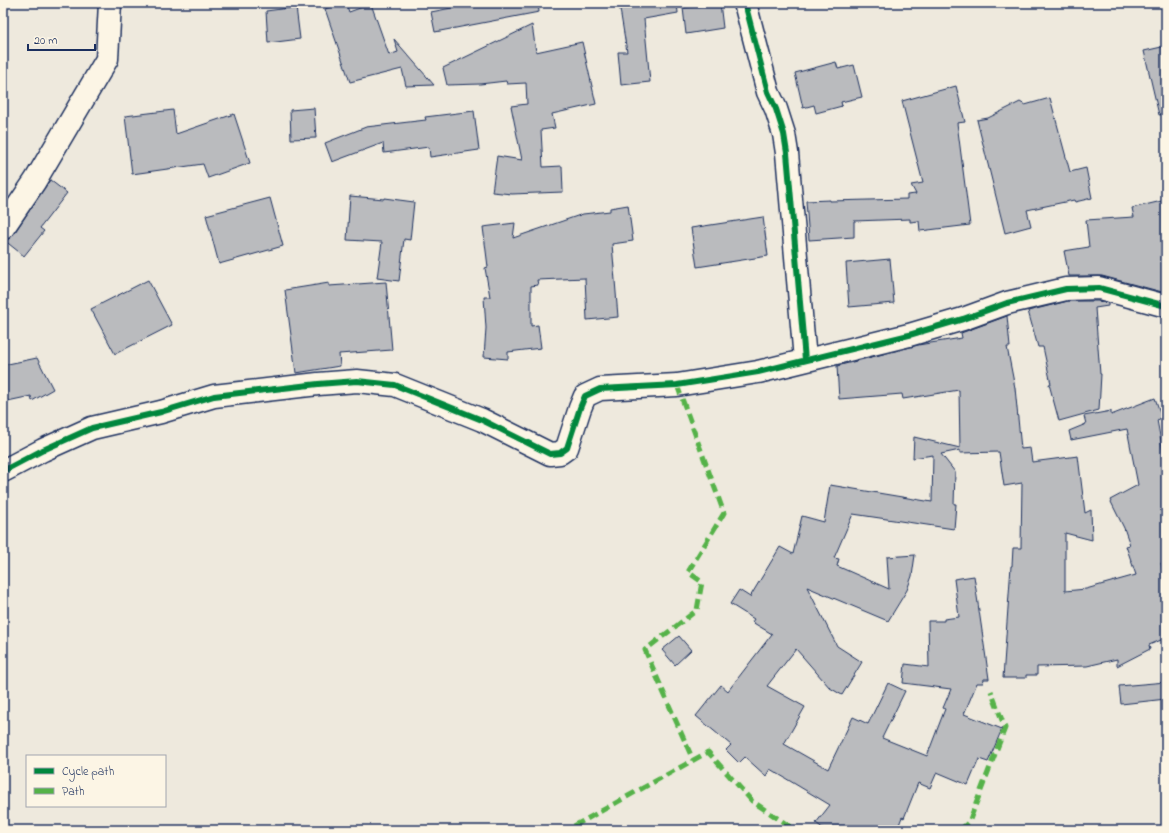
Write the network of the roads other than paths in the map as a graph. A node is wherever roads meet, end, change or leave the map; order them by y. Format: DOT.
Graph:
graph roads {
  1 [pos="110,3"];
  2 [pos="745,3"];
  3 [pos="3,228"];
  4 [pos="1166,306"];
  5 [pos="805,360"];
  6 [pos="3,471"];
  1 -- 3 [label="street"];
  2 -- 5 [label="street"];
  4 -- 5 [label="street"];
  5 -- 6 [label="street"];
}
